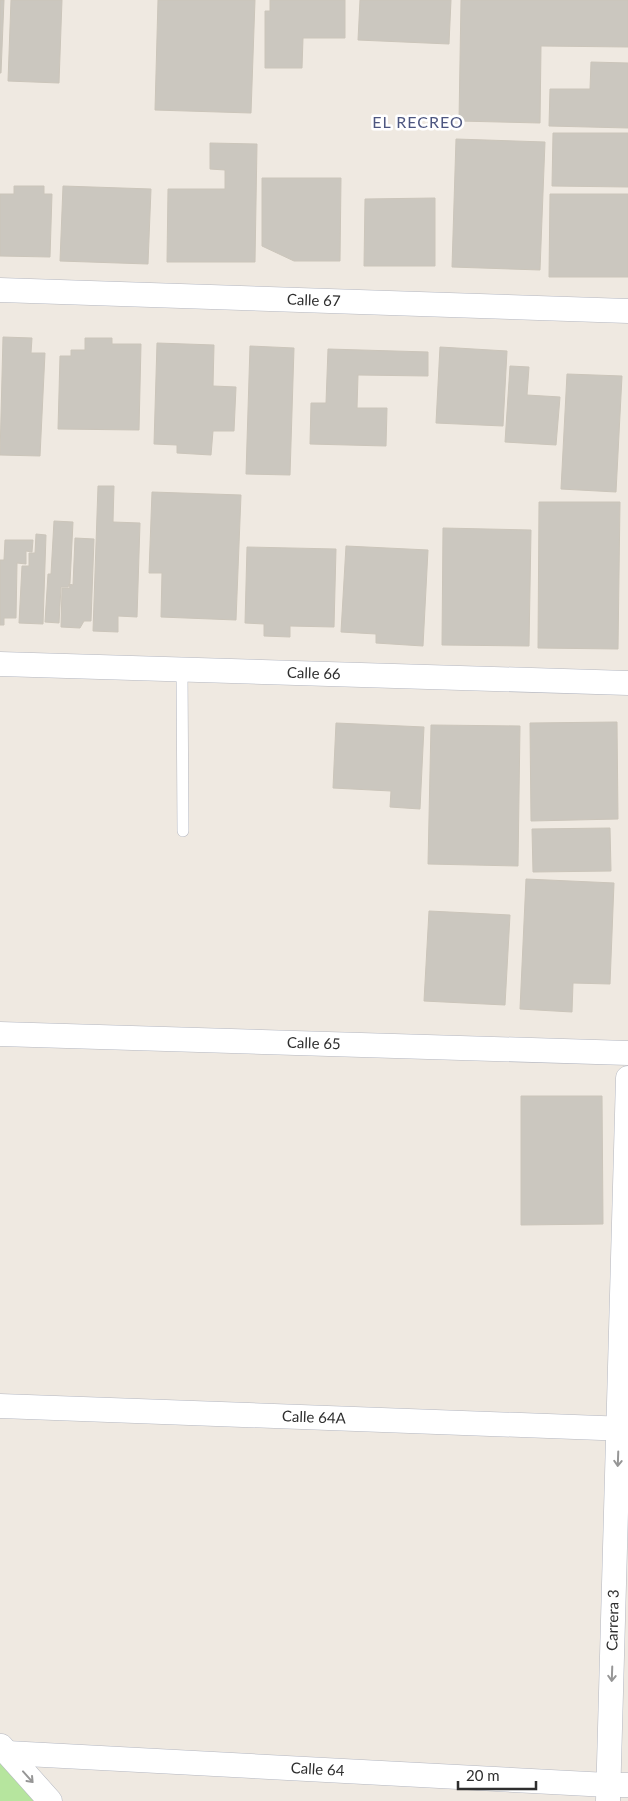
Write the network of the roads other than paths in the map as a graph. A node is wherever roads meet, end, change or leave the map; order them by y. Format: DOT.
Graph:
graph roads {
  1 [pos="0,290"];
  2 [pos="628,311"];
  3 [pos="0,664"];
  4 [pos="182,670"];
  5 [pos="628,683"];
  6 [pos="183,831"];
  7 [pos="0,1034"];
  8 [pos="628,1053"];
  9 [pos="628,1078"];
  10 [pos="0,1406"];
  11 [pos="624,1429"];
  12 [pos="3,1749"];
  13 [pos="615,1790"];
  14 [pos="50,1801"];
  1 -- 2 [label="street, Calle 67"];
  3 -- 4 [label="street, Calle 66"];
  4 -- 5 [label="street, Calle 66"];
  4 -- 6 [label="lane"];
  7 -- 8 [label="street, Calle 65"];
  9 -- 11 [label="street, Carrera 3"];
  10 -- 11 [label="street, Calle 64A"];
  11 -- 13 [label="street, Carrera 3, one-way"];
  12 -- 13 [label="street, Calle 64"];
  12 -- 14 [label="street, Calle 64, one-way"];
}
